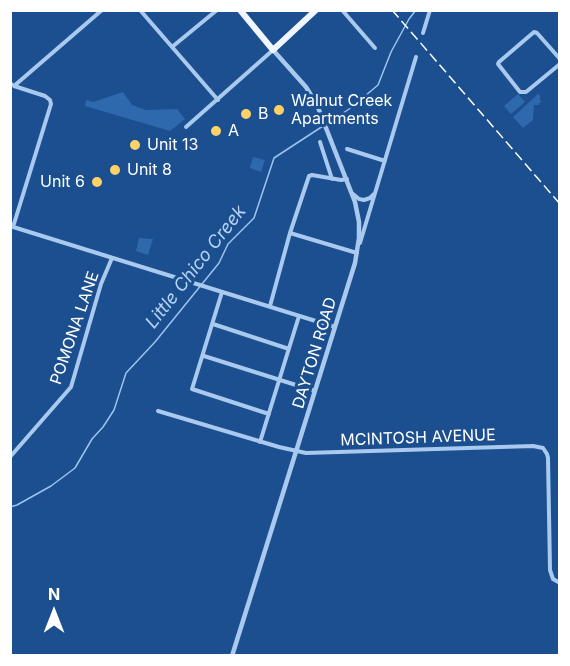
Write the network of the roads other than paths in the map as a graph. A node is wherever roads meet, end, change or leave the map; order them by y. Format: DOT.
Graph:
graph roads {
  1 [pos="102,10"];
  2 [pos="141,10"];
  3 [pos="217,10"];
  4 [pos="240,10"];
  5 [pos="316,10"];
  6 [pos="342,10"];
  7 [pos="430,10"];
  8 [pos="423,33"];
  9 [pos="172,47"];
  10 [pos="375,48"];
  11 [pos="273,50"];
  12 [pos="416,57"];
  13 [pos="560,59"];
  14 [pos="560,64"];
  15 [pos="12,84"];
  16 [pos="218,100"];
  17 [pos="186,127"];
  18 [pos="320,142"];
  19 [pos="348,149"];
  20 [pos="385,161"];
  21 [pos="332,179"];
  22 [pos="346,179"];
  23 [pos="352,194"];
  24 [pos="375,194"];
  25 [pos="12,226"];
  26 [pos="290,233"];
  27 [pos="357,253"];
  28 [pos="112,258"];
  29 [pos="222,292"];
  30 [pos="270,306"];
  31 [pos="299,316"];
  32 [pos="213,324"];
  33 [pos="335,327"];
  34 [pos="289,349"];
  35 [pos="204,356"];
  36 [pos="279,380"];
  37 [pos="315,391"];
  38 [pos="158,411"];
  39 [pos="269,414"];
  40 [pos="260,442"];
  41 [pos="296,451"];
  42 [pos="10,457"];
  43 [pos="560,583"];
  44 [pos="232,656"];
  1 -- 15 [label="street"];
  2 -- 9 [label="street"];
  3 -- 9 [label="street"];
  4 -- 11 [label="main road"];
  5 -- 11 [label="main road"];
  6 -- 10 [label="street"];
  7 -- 8 [label="street"];
  9 -- 16 [label="street"];
  11 -- 16 [label="street"];
  11 -- 22 [label="street"];
  12 -- 20 [label="street, DAYTON ROAD"];
  13 -- 14 [label="street"];
  15 -- 25 [label="street"];
  16 -- 17 [label="street"];
  18 -- 21 [label="street"];
  19 -- 20 [label="street"];
  20 -- 24 [label="street, DAYTON ROAD"];
  21 -- 22 [label="street"];
  21 -- 26 [label="street"];
  22 -- 23 [label="street"];
  23 -- 24 [label="street"];
  23 -- 27 [label="street"];
  24 -- 27 [label="street, DAYTON ROAD"];
  25 -- 28 [label="street"];
  26 -- 27 [label="street"];
  26 -- 30 [label="street"];
  27 -- 33 [label="street, DAYTON ROAD"];
  28 -- 29 [label="street"];
  28 -- 42 [label="street, POMONA LANE"];
  29 -- 30 [label="street"];
  29 -- 32 [label="street"];
  30 -- 31 [label="street"];
  31 -- 33 [label="street"];
  31 -- 34 [label="street"];
  32 -- 34 [label="street"];
  32 -- 35 [label="street"];
  33 -- 37 [label="street, DAYTON ROAD"];
  34 -- 36 [label="street"];
  35 -- 36 [label="street"];
  35 -- 39 [label="street"];
  36 -- 37 [label="street"];
  36 -- 39 [label="street"];
  37 -- 41 [label="street, DAYTON ROAD"];
  38 -- 40 [label="street, MCINTOSH AVENUE"];
  39 -- 40 [label="street"];
  40 -- 41 [label="street, MCINTOSH AVENUE"];
  41 -- 43 [label="street, MCINTOSH AVENUE"];
  41 -- 44 [label="street, DAYTON ROAD"];
}
